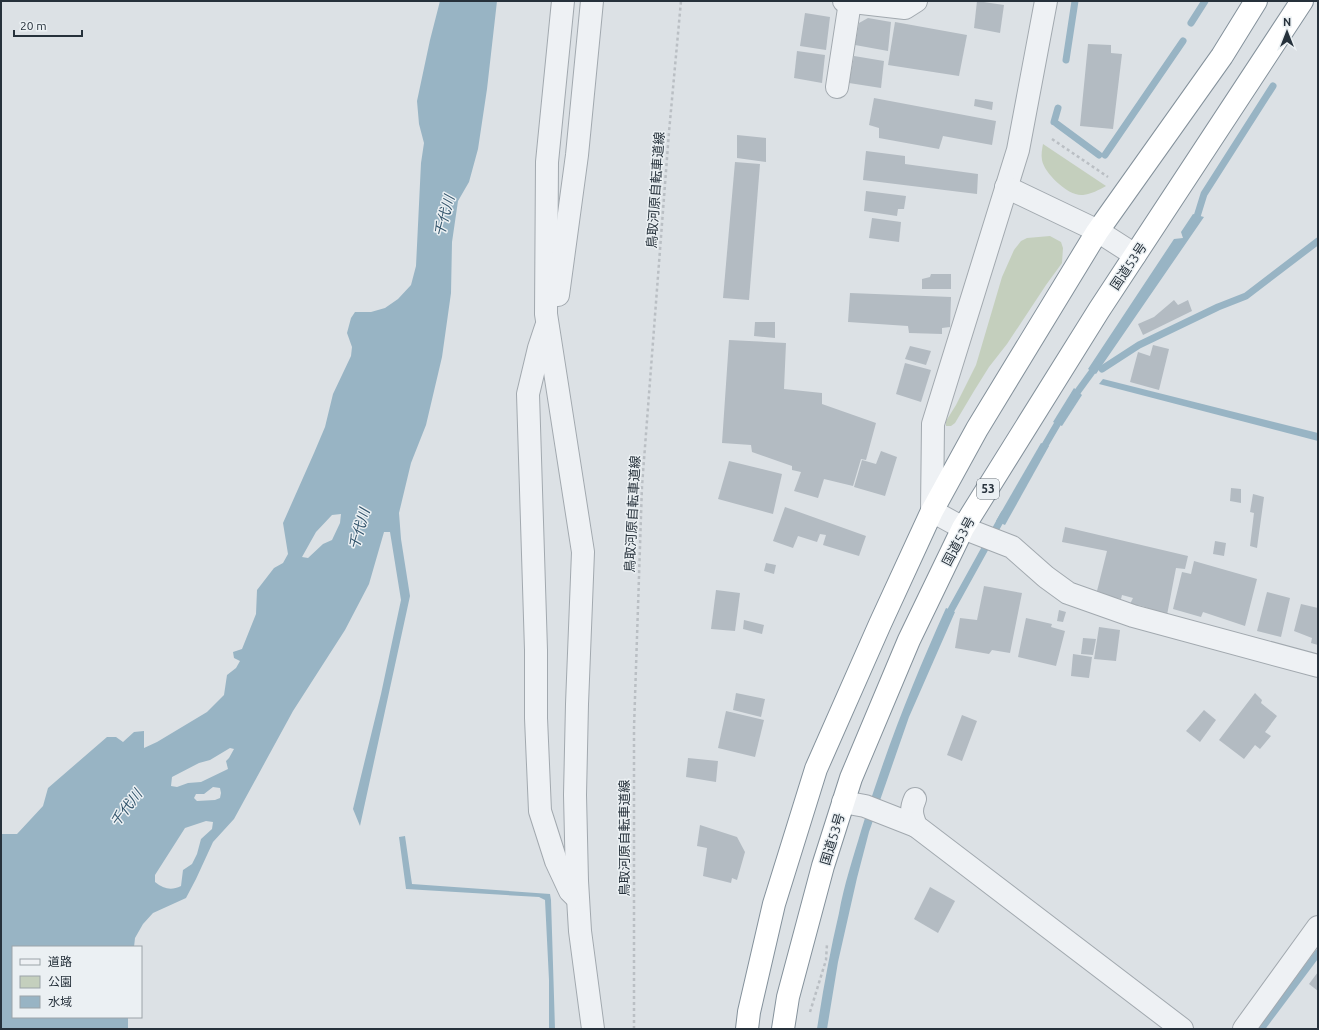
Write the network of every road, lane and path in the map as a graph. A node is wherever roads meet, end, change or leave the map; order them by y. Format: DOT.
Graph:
graph roads {
  1 [pos="563,1"];
  2 [pos="592,1"];
  3 [pos="681,1"];
  4 [pos="916,1"];
  5 [pos="1046,1"];
  6 [pos="1256,1"];
  7 [pos="1302,1"];
  8 [pos="847,2"];
  9 [pos="837,87"];
  10 [pos="1052,139"];
  11 [pos="1110,178"];
  12 [pos="1006,187"];
  13 [pos="1097,232"];
  14 [pos="1135,255"];
  15 [pos="548,323"];
  16 [pos="932,511"];
  17 [pos="963,528"];
  18 [pos="1318,666"];
  19 [pos="915,799"];
  20 [pos="843,802"];
  21 [pos="916,826"];
  22 [pos="579,901"];
  23 [pos="1318,927"];
  24 [pos="828,938"];
  25 [pos="808,1019"];
  26 [pos="593,1029"];
  27 [pos="634,1029"];
  28 [pos="747,1029"];
  29 [pos="783,1029"];
  30 [pos="1182,1029"];
  31 [pos="1244,1029"];
  1 -- 15 [label="street"];
  2 -- 15 [label="street"];
  3 -- 27 [label="path, 鳥取河原自転車道線"];
  4 -- 8 [label="street"];
  5 -- 12 [label="street"];
  6 -- 13 [label="highway"];
  7 -- 14 [label="highway, 国道53号 / 53"];
  8 -- 9 [label="street"];
  10 -- 11 [label="path"];
  12 -- 13 [label="street"];
  12 -- 16 [label="street"];
  13 -- 14 [label="street"];
  13 -- 16 [label="highway"];
  14 -- 17 [label="highway, 国道53号 / 53"];
  15 -- 22 [label="street"];
  15 -- 22 [label="street"];
  16 -- 17 [label="street"];
  16 -- 28 [label="highway"];
  17 -- 18 [label="street"];
  17 -- 20 [label="highway, 国道53号 / 53"];
  19 -- 21 [label="street"];
  20 -- 21 [label="street"];
  20 -- 29 [label="highway, 国道53号 / 53"];
  21 -- 30 [label="street"];
  22 -- 26 [label="street"];
  23 -- 31 [label="street"];
  24 -- 25 [label="path"];
}
